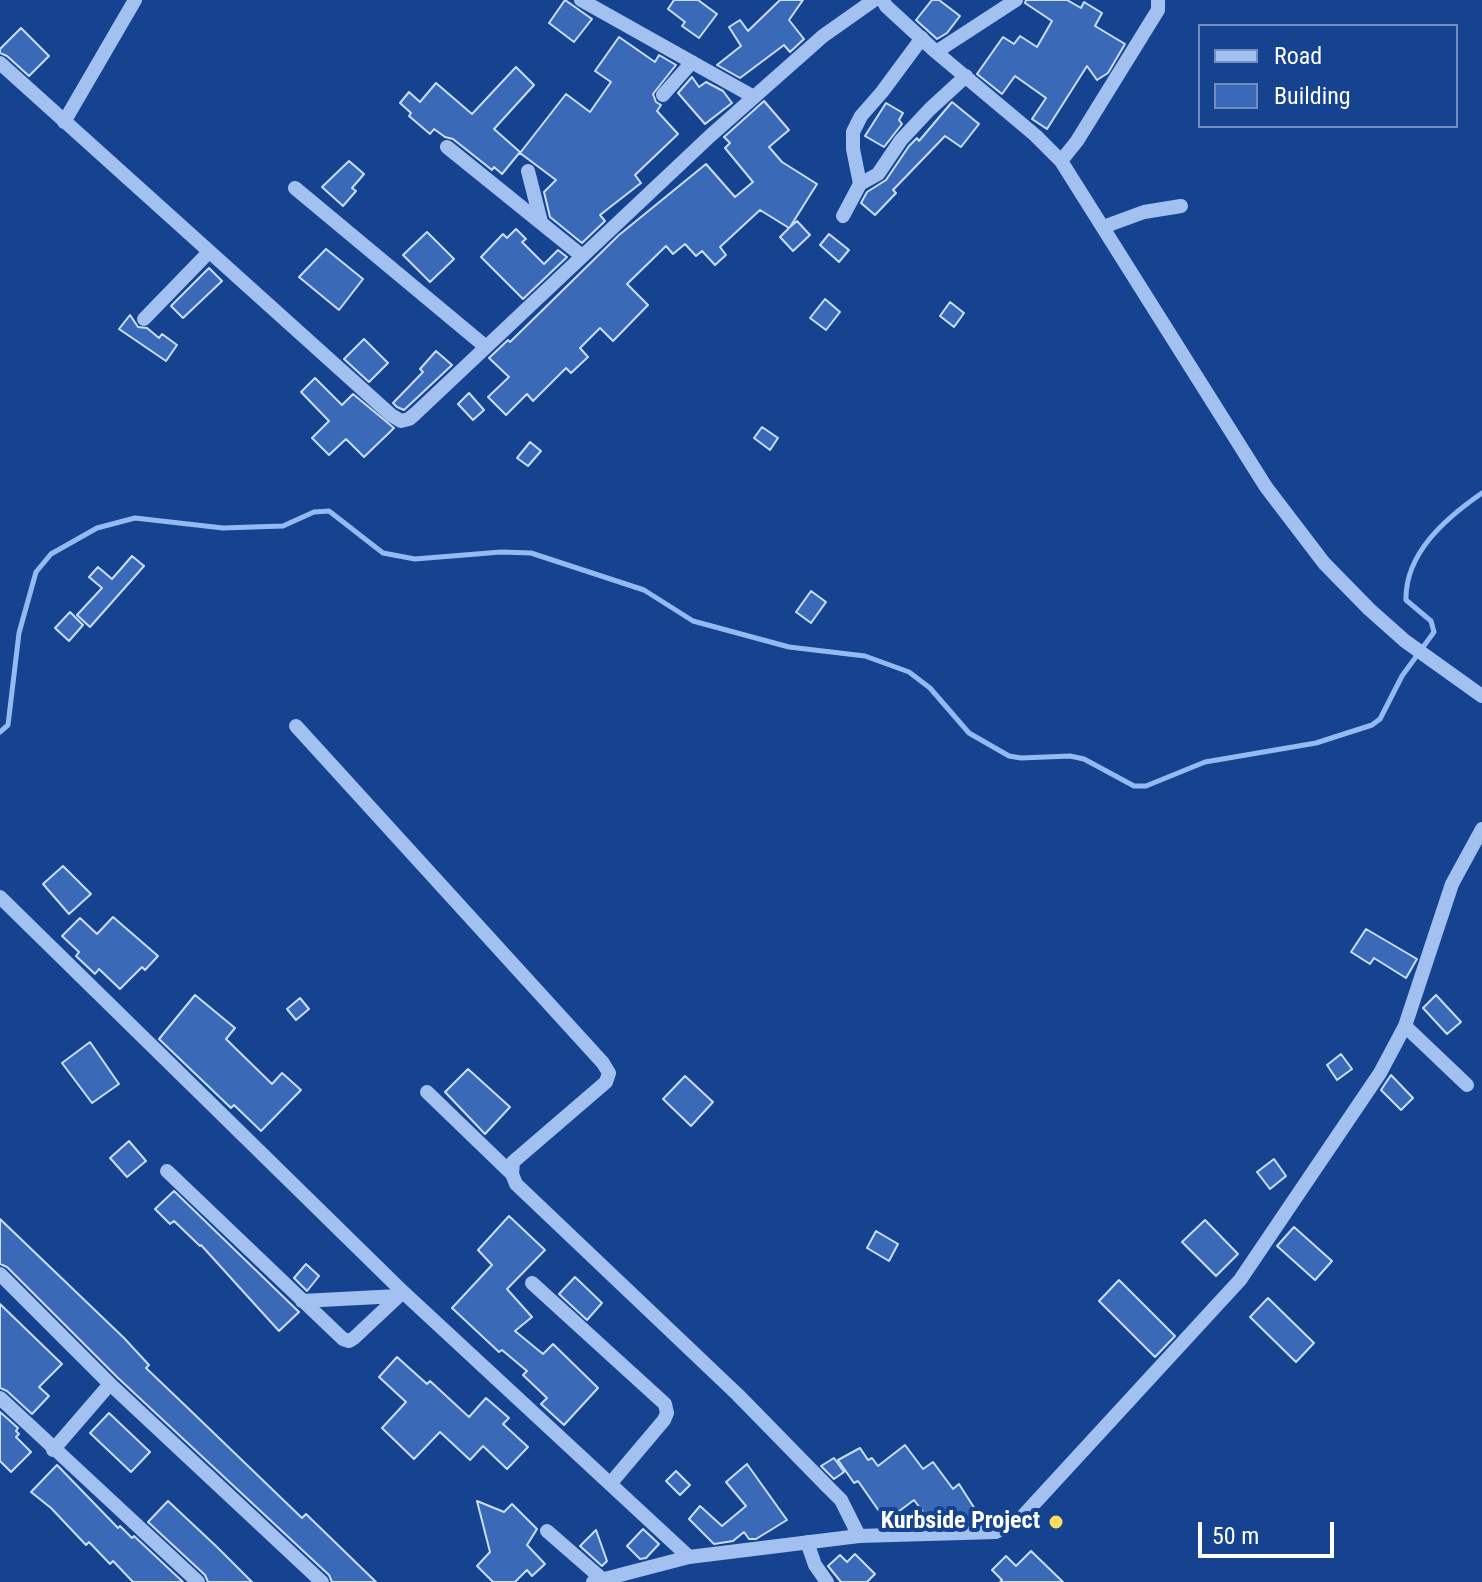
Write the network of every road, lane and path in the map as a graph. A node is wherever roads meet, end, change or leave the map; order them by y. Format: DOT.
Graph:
graph roads {
  1 [pos="135,0"];
  2 [pos="581,0"];
  3 [pos="1016,0"];
  4 [pos="1158,0"];
  5 [pos="872,1"];
  6 [pos="922,38"];
  7 [pos="936,52"];
  8 [pos="692,62"];
  9 [pos="0,63"];
  10 [pos="966,76"];
  11 [pos="663,95"];
  12 [pos="754,97"];
  13 [pos="64,122"];
  14 [pos="447,147"];
  15 [pos="1061,161"];
  16 [pos="528,171"];
  17 [pos="860,184"];
  18 [pos="295,188"];
  19 [pos="1181,206"];
  20 [pos="843,216"];
  21 [pos="541,223"];
  22 [pos="1103,227"];
  23 [pos="209,252"];
  24 [pos="582,256"];
  25 [pos="144,319"];
  26 [pos="486,347"];
  27 [pos="1482,696"];
  28 [pos="296,726"];
  29 [pos="1482,829"];
  30 [pos="0,897"];
  31 [pos="1405,1026"];
  32 [pos="1467,1085"];
  33 [pos="427,1092"];
  34 [pos="167,1171"];
  35 [pos="512,1174"];
  36 [pos="0,1274"];
  37 [pos="532,1283"];
  38 [pos="401,1294"];
  39 [pos="302,1301"];
  40 [pos="110,1384"];
  41 [pos="0,1398"];
  42 [pos="53,1450"];
  43 [pos="610,1484"];
  44 [pos="547,1531"];
  45 [pos="859,1536"];
  46 [pos="807,1542"];
  47 [pos="689,1557"];
  48 [pos="597,1580"];
  49 [pos="198,1582"];
  50 [pos="322,1582"];
  51 [pos="827,1582"];
  1 -- 13 [label="street"];
  2 -- 8 [label="street"];
  3 -- 7 [label="street"];
  4 -- 15 [label="street"];
  5 -- 6 [label="street"];
  5 -- 12 [label="street"];
  6 -- 7 [label="street"];
  6 -- 17 [label="street"];
  7 -- 10 [label="street"];
  8 -- 11 [label="street"];
  8 -- 12 [label="street"];
  9 -- 13 [label="street"];
  10 -- 15 [label="street"];
  10 -- 17 [label="street"];
  12 -- 24 [label="street"];
  13 -- 23 [label="street"];
  14 -- 21 [label="street"];
  15 -- 22 [label="street"];
  16 -- 21 [label="street"];
  17 -- 20 [label="street"];
  18 -- 26 [label="street"];
  19 -- 22 [label="street"];
  21 -- 24 [label="street"];
  22 -- 27 [label="street"];
  23 -- 25 [label="street"];
  23 -- 26 [label="street"];
  24 -- 26 [label="street"];
  28 -- 35 [label="street"];
  29 -- 31 [label="street"];
  30 -- 38 [label="street"];
  31 -- 32 [label="street"];
  31 -- 45 [label="street"];
  33 -- 35 [label="street"];
  34 -- 39 [label="street"];
  35 -- 45 [label="street"];
  36 -- 40 [label="street"];
  37 -- 43 [label="street"];
  38 -- 39 [label="street"];
  38 -- 39 [label="street"];
  38 -- 43 [label="street"];
  40 -- 42 [label="street"];
  40 -- 50 [label="street"];
  41 -- 42 [label="street"];
  42 -- 49 [label="street"];
  43 -- 47 [label="street"];
  44 -- 48 [label="street"];
  45 -- 46 [label="street"];
  46 -- 47 [label="street"];
  46 -- 51 [label="street"];
  47 -- 48 [label="street"];
}
